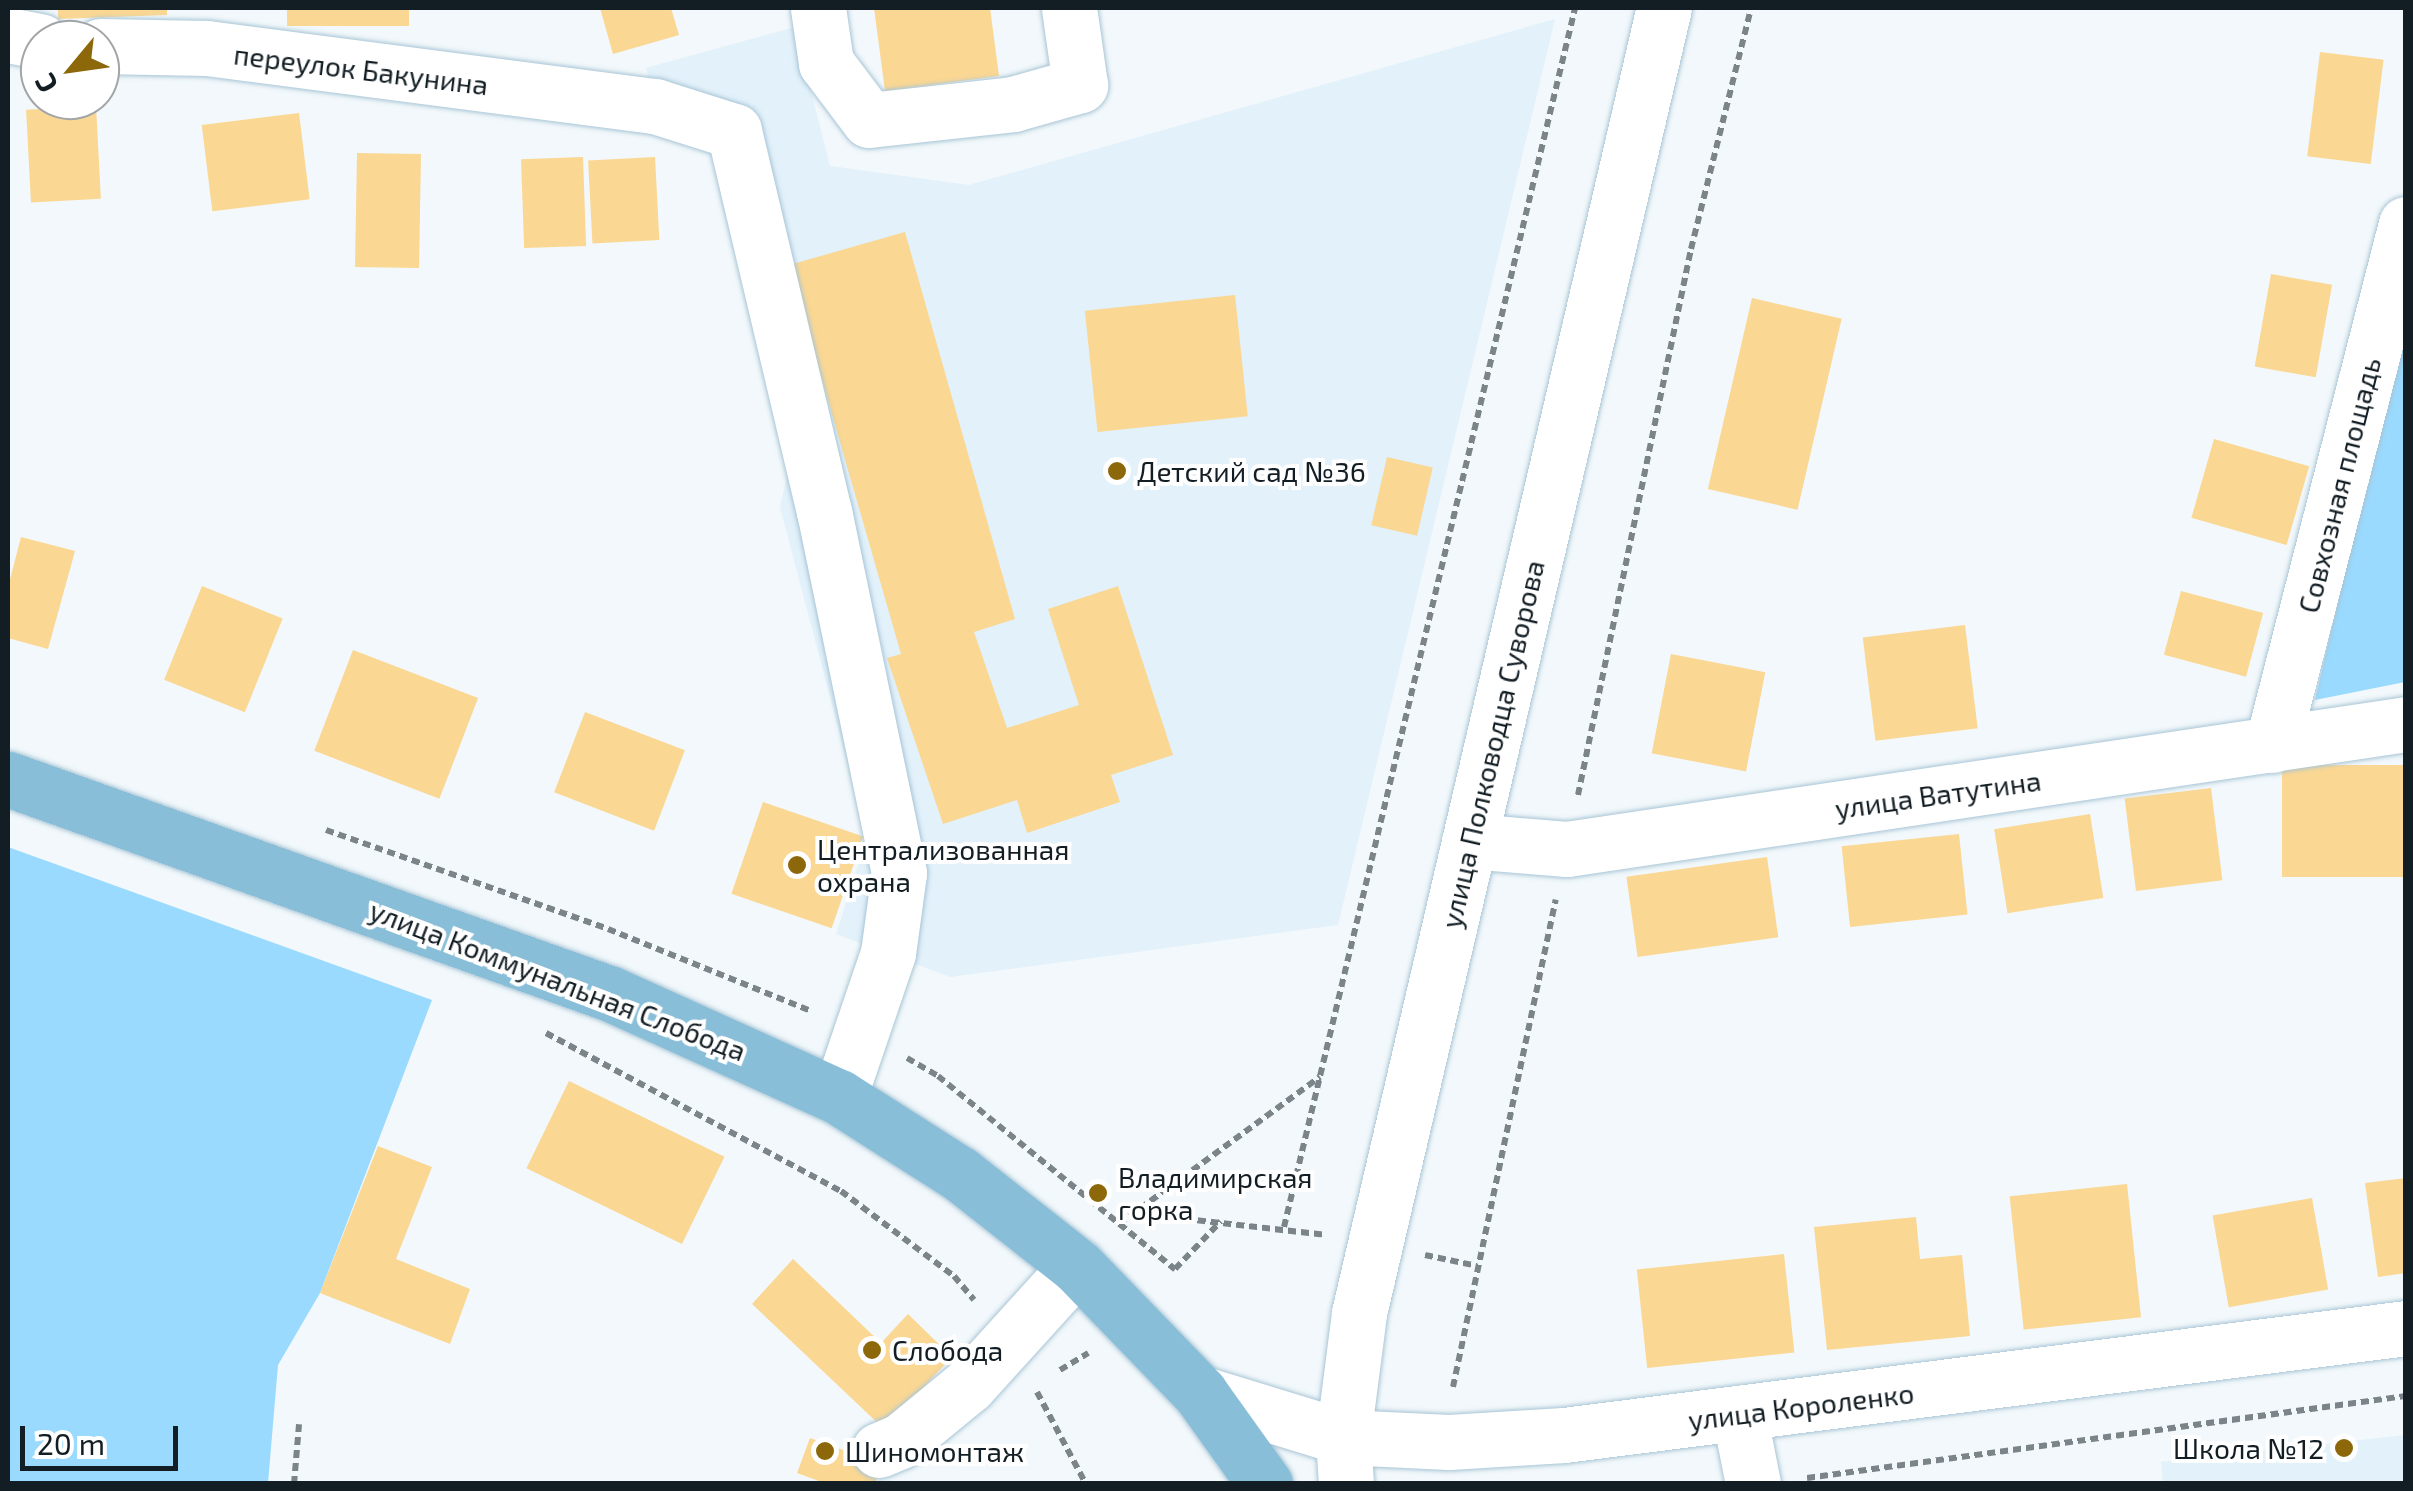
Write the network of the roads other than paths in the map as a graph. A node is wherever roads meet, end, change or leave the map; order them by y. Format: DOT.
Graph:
graph roads {
  1 [pos="818,8"];
  2 [pos="1069,8"];
  3 [pos="1664,8"];
  4 [pos="209,28"];
  5 [pos="120,43"];
  6 [pos="2406,224"];
  7 [pos="2406,724"];
  8 [pos="2272,745"];
  9 [pos="8,779"];
  10 [pos="1470,840"];
  11 [pos="839,1097"];
  12 [pos="1077,1266"];
  13 [pos="2406,1328"];
  14 [pos="1200,1393"];
  15 [pos="1739,1413"];
  16 [pos="879,1450"];
  17 [pos="1344,1460"];
  18 [pos="1771,1482"];
  19 [pos="1265,1484"];
  1 -- 2 [label="street"];
  3 -- 10 [label="street, улица Полководца Суворова"];
  4 -- 5 [label="street, переулок Бакунина"];
  4 -- 11 [label="street, переулок Бакунина"];
  6 -- 8 [label="street, Совхозная площадь"];
  7 -- 8 [label="street, улица Ватутина"];
  8 -- 10 [label="street, улица Ватутина"];
  9 -- 11 [label="main road, улица Коммунальная Слобода"];
  10 -- 17 [label="street, улица Полководца Суворова"];
  11 -- 12 [label="main road, улица Коммунальная Слобода"];
  12 -- 14 [label="main road, улица Коммунальная Слобода"];
  12 -- 16 [label="street"];
  13 -- 15 [label="street, улица Короленко"];
  14 -- 17 [label="street, улица Короленко"];
  14 -- 19 [label="main road, улица Коммунальная Слобода"];
  15 -- 17 [label="street, улица Короленко"];
  15 -- 18 [label="street"];
}
